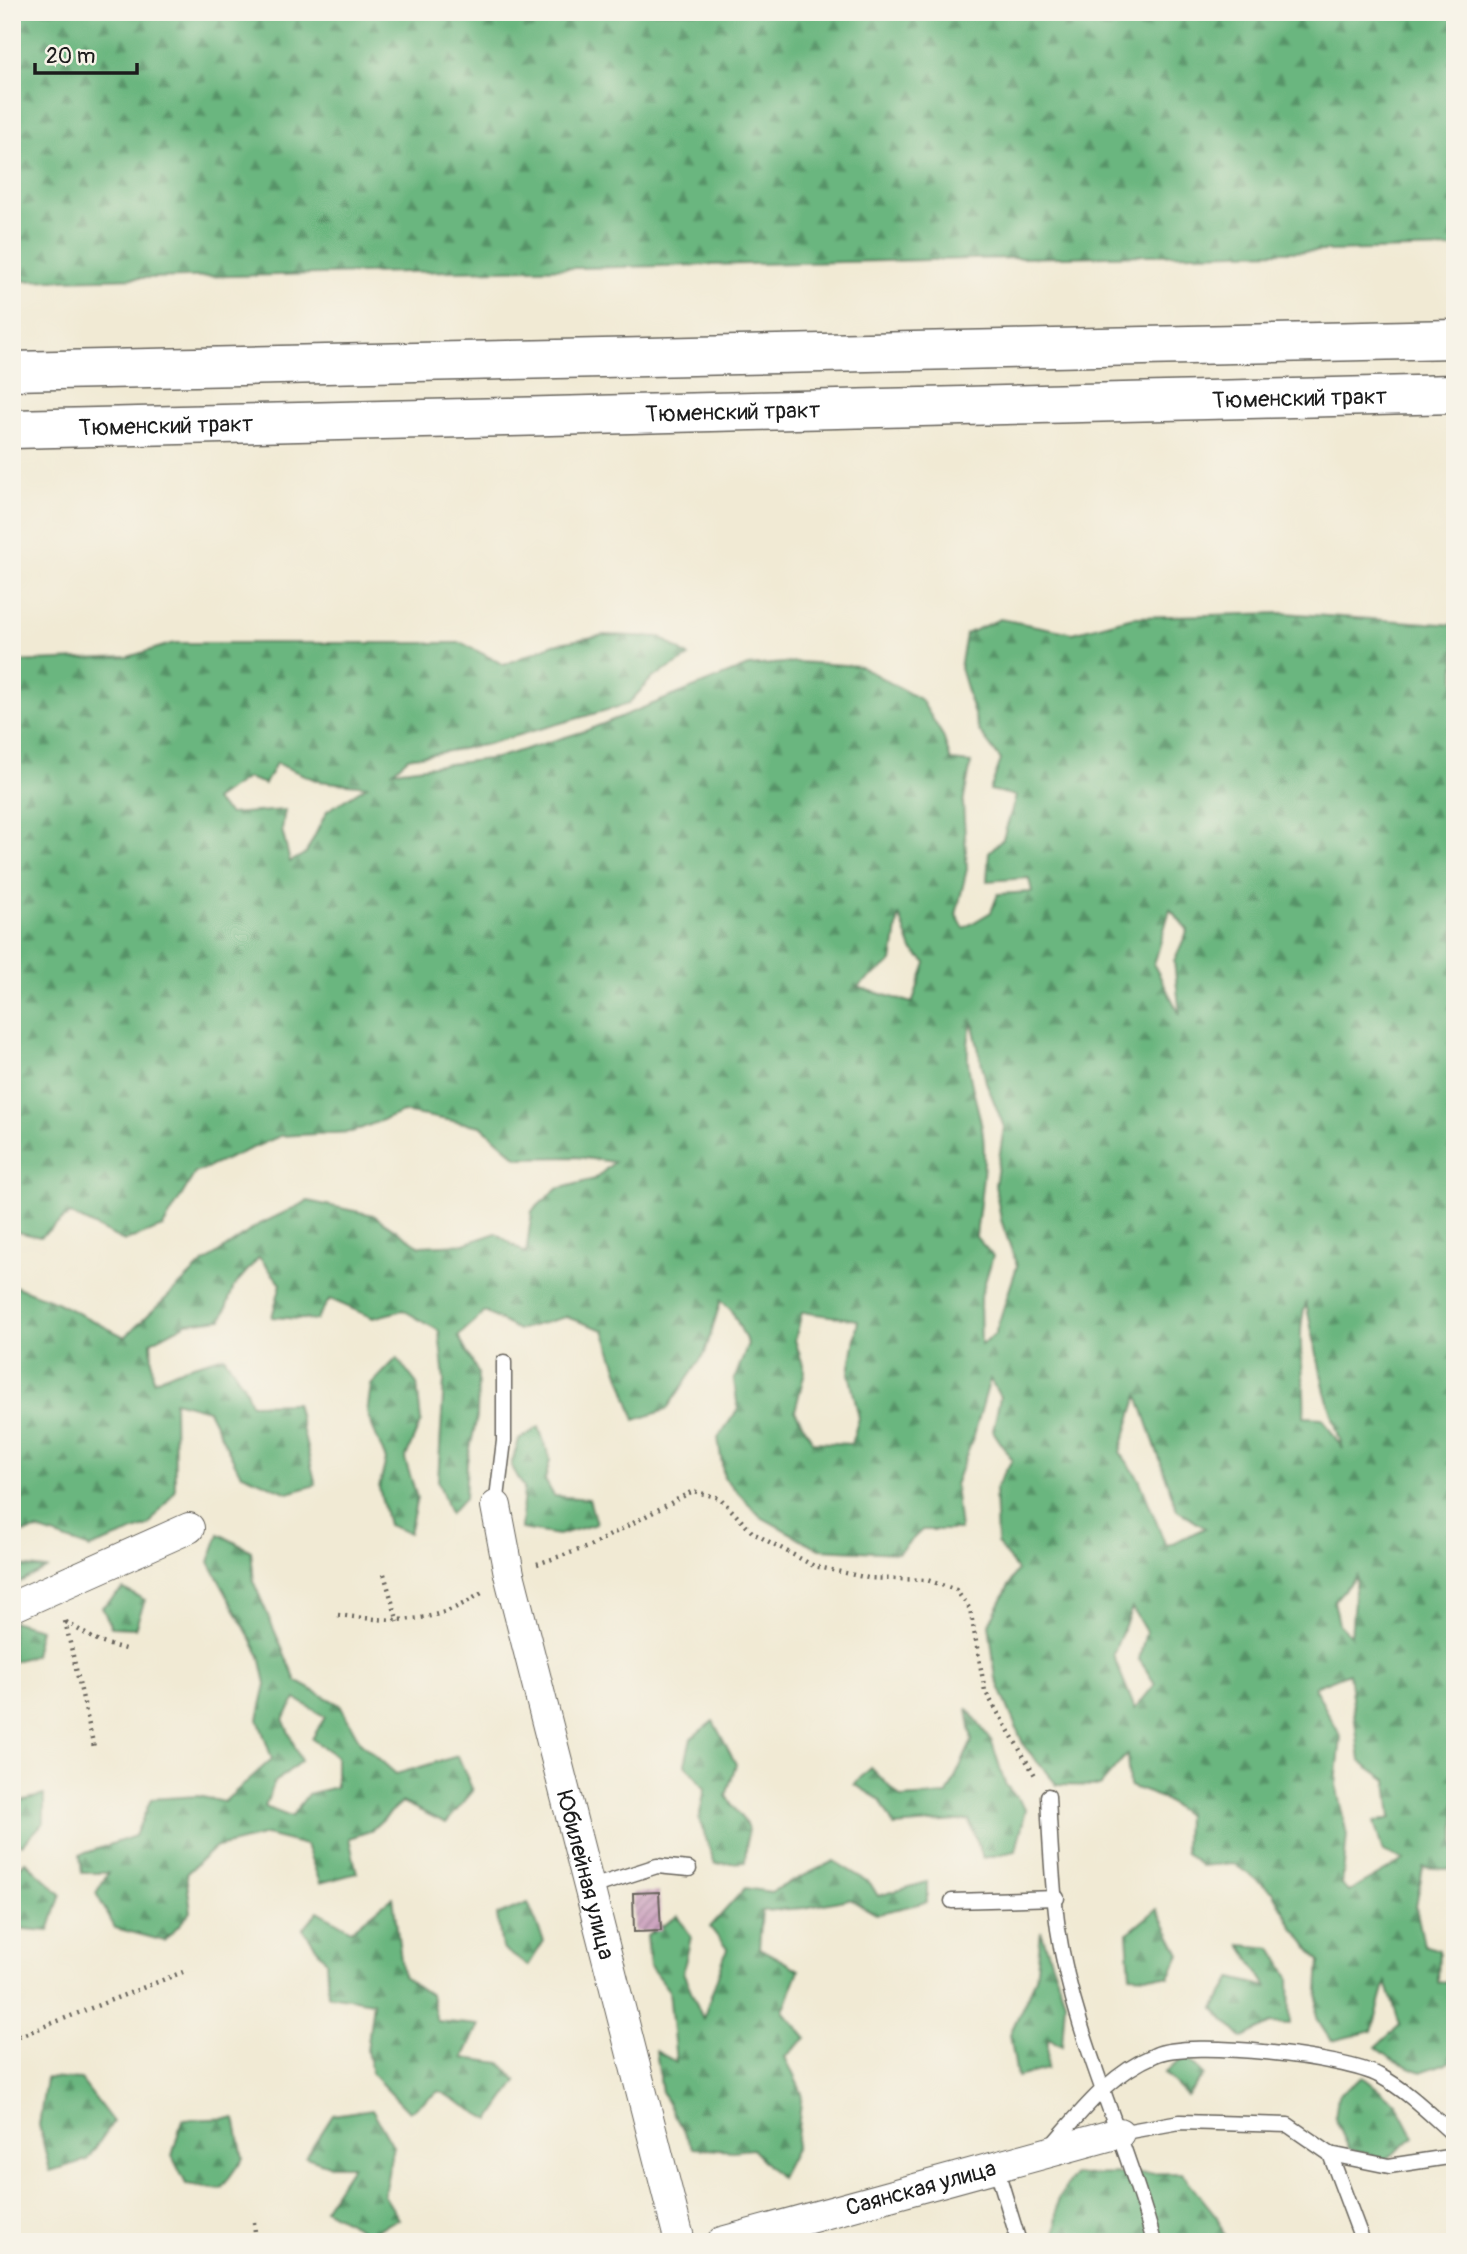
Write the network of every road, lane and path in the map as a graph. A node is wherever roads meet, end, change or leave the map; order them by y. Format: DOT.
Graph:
graph roads {
  1 [pos="1455,339"];
  2 [pos="12,371"];
  3 [pos="1455,394"];
  4 [pos="12,429"];
  5 [pos="504,1362"];
  6 [pos="496,1506"];
  7 [pos="189,1528"];
  8 [pos="384,1574"];
  9 [pos="509,1574"];
  10 [pos="41,1596"];
  11 [pos="12,1607"];
  12 [pos="338,1615"];
  13 [pos="65,1621"];
  14 [pos="398,1622"];
  15 [pos="125,1649"];
  16 [pos="94,1747"];
  17 [pos="1048,1796"];
  18 [pos="688,1868"];
  19 [pos="589,1888"];
  20 [pos="1057,1898"];
  21 [pos="952,1901"];
  22 [pos="183,1972"];
  23 [pos="12,2039"];
  24 [pos="1103,2086"];
  25 [pos="1119,2133"];
  26 [pos="1455,2136"];
  27 [pos="1044,2154"];
  28 [pos="1330,2154"];
  29 [pos="1455,2156"];
  30 [pos="996,2167"];
  31 [pos="254,2222"];
  32 [pos="257,2242"];
  33 [pos="680,2242"];
  34 [pos="722,2242"];
  35 [pos="1019,2242"];
  36 [pos="1154,2242"];
  37 [pos="1363,2242"];
  1 -- 2 [label="main road"];
  3 -- 4 [label="main road, Тюменский тракт"];
  5 -- 6 [label="lane"];
  6 -- 9 [label="street, Юбилейная улица"];
  7 -- 10 [label="street"];
  8 -- 14 [label="path"];
  9 -- 14 [label="path"];
  9 -- 17 [label="path"];
  9 -- 19 [label="street, Юбилейная улица"];
  10 -- 11 [label="street"];
  10 -- 13 [label="path"];
  12 -- 14 [label="path"];
  13 -- 15 [label="path"];
  13 -- 16 [label="path"];
  17 -- 20 [label="lane"];
  18 -- 19 [label="lane"];
  19 -- 33 [label="street, Юбилейная улица"];
  20 -- 21 [label="lane"];
  20 -- 24 [label="lane"];
  22 -- 23 [label="path"];
  24 -- 25 [label="lane"];
  24 -- 26 [label="lane"];
  24 -- 27 [label="lane"];
  25 -- 27 [label="street, Саянская улица"];
  25 -- 28 [label="lane"];
  25 -- 36 [label="lane"];
  27 -- 30 [label="street, Саянская улица"];
  28 -- 29 [label="lane"];
  28 -- 37 [label="lane"];
  30 -- 34 [label="street, Саянская улица"];
  30 -- 35 [label="lane"];
  31 -- 32 [label="path"];
}
